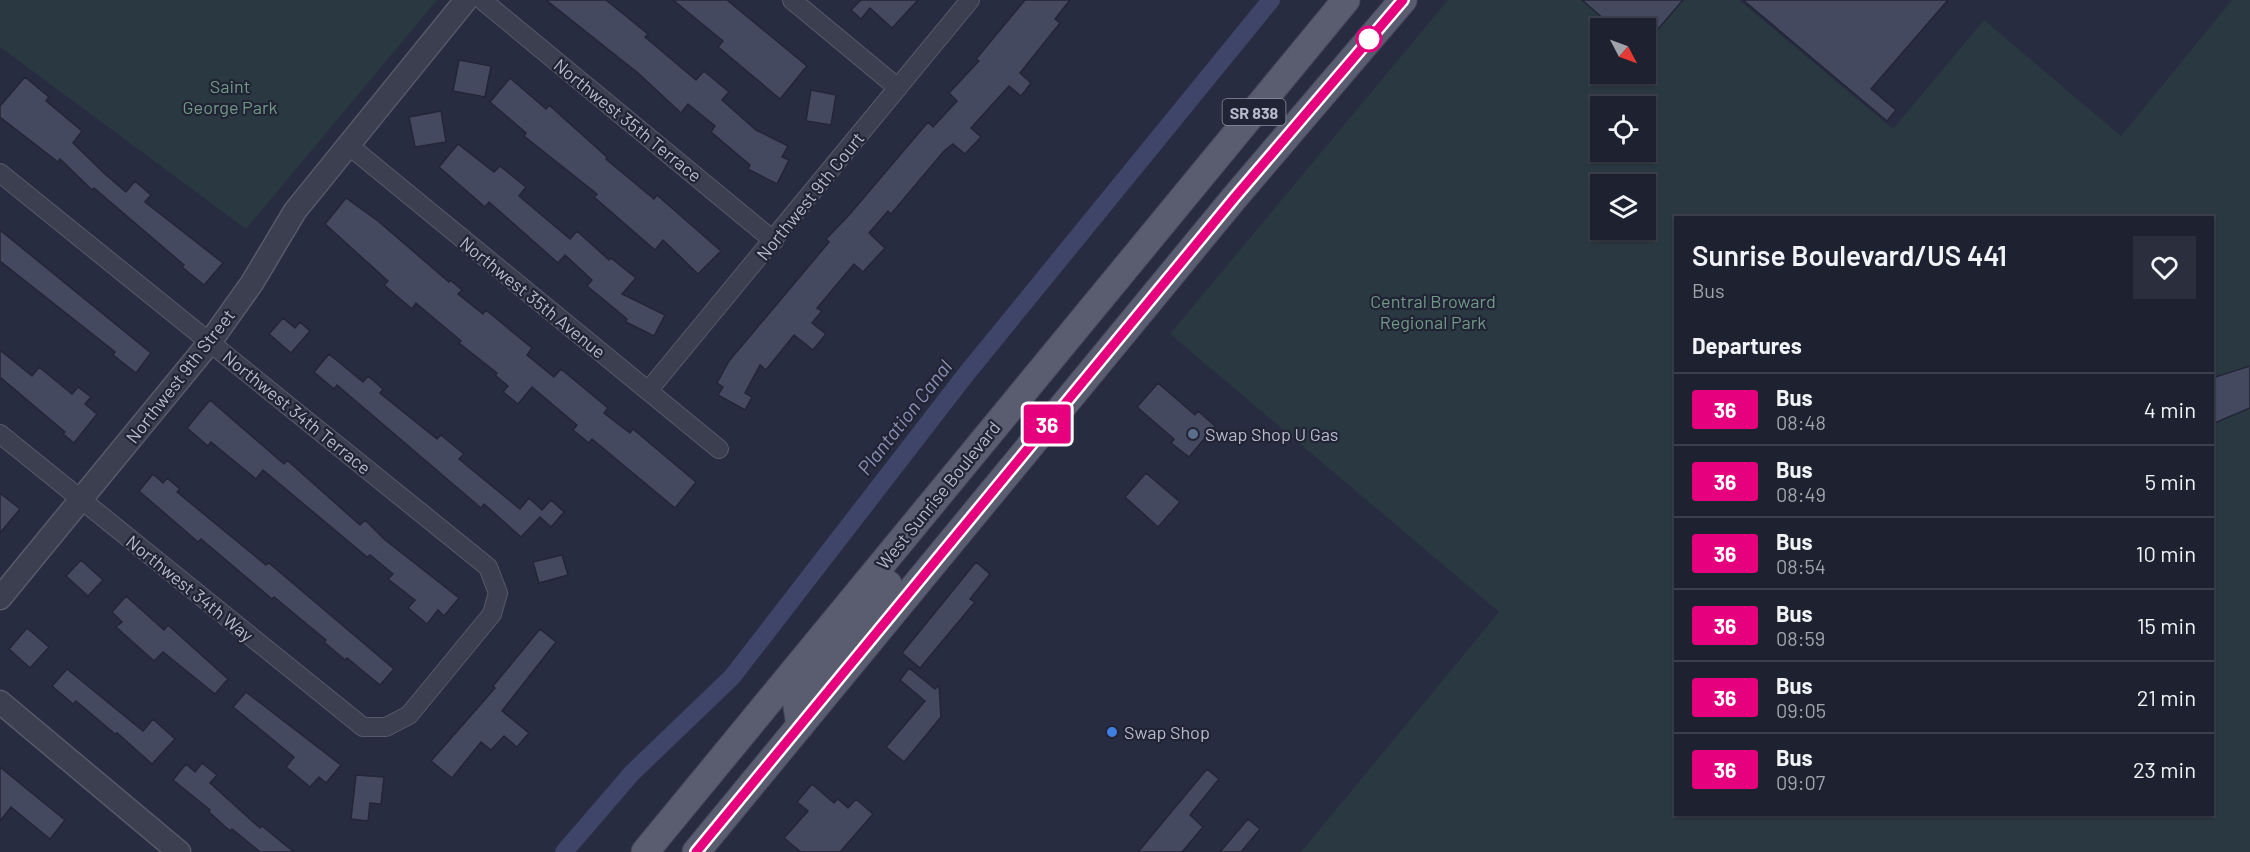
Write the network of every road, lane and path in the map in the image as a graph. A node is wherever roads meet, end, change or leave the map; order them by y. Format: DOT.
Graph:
graph roads {
  1 [pos="466,0"];
  2 [pos="482,0"];
  3 [pos="792,0"];
  4 [pos="970,0"];
  5 [pos="1346,0"];
  6 [pos="1403,0"];
  7 [pos="898,88"];
  8 [pos="347,144"];
  9 [pos="0,172"];
  10 [pos="774,241"];
  11 [pos="210,342"];
  12 [pos="648,391"];
  13 [pos="0,434"];
  14 [pos="719,449"];
  15 [pos="955,475"];
  16 [pos="81,500"];
  17 [pos="0,598"];
  18 [pos="0,702"];
  19 [pos="800,726"];
  20 [pos="386,727"];
  21 [pos="179,852"];
  22 [pos="645,852"];
  23 [pos="696,852"];
  1 -- 8 [label="street, Northwest 9th Street"];
  2 -- 10 [label="street, Northwest 35th Terrace"];
  3 -- 7 [label="street"];
  4 -- 7 [label="street, Northwest 9th Court"];
  5 -- 15 [label="main road, West Sunrise Boulevard / SR 838"];
  6 -- 19 [label="main road, SR 838"];
  7 -- 10 [label="street, Northwest 9th Court"];
  8 -- 11 [label="street, Northwest 9th Street"];
  8 -- 12 [label="street, Northwest 35th Avenue"];
  9 -- 11 [label="street, Northwest 34th Terrace"];
  10 -- 12 [label="street, Northwest 9th Court"];
  11 -- 16 [label="street, Northwest 9th Street"];
  11 -- 20 [label="street, Northwest 34th Terrace"];
  12 -- 14 [label="street, Northwest 35th Avenue"];
  13 -- 16 [label="street, Northwest 34th Way"];
  15 -- 19 [label="main road"];
  15 -- 22 [label="main road, West Sunrise Boulevard / SR 838"];
  16 -- 17 [label="street, Northwest 9th Street"];
  16 -- 20 [label="street, Northwest 34th Way"];
  18 -- 21 [label="street"];
  19 -- 23 [label="main road, SR 838"];
}
